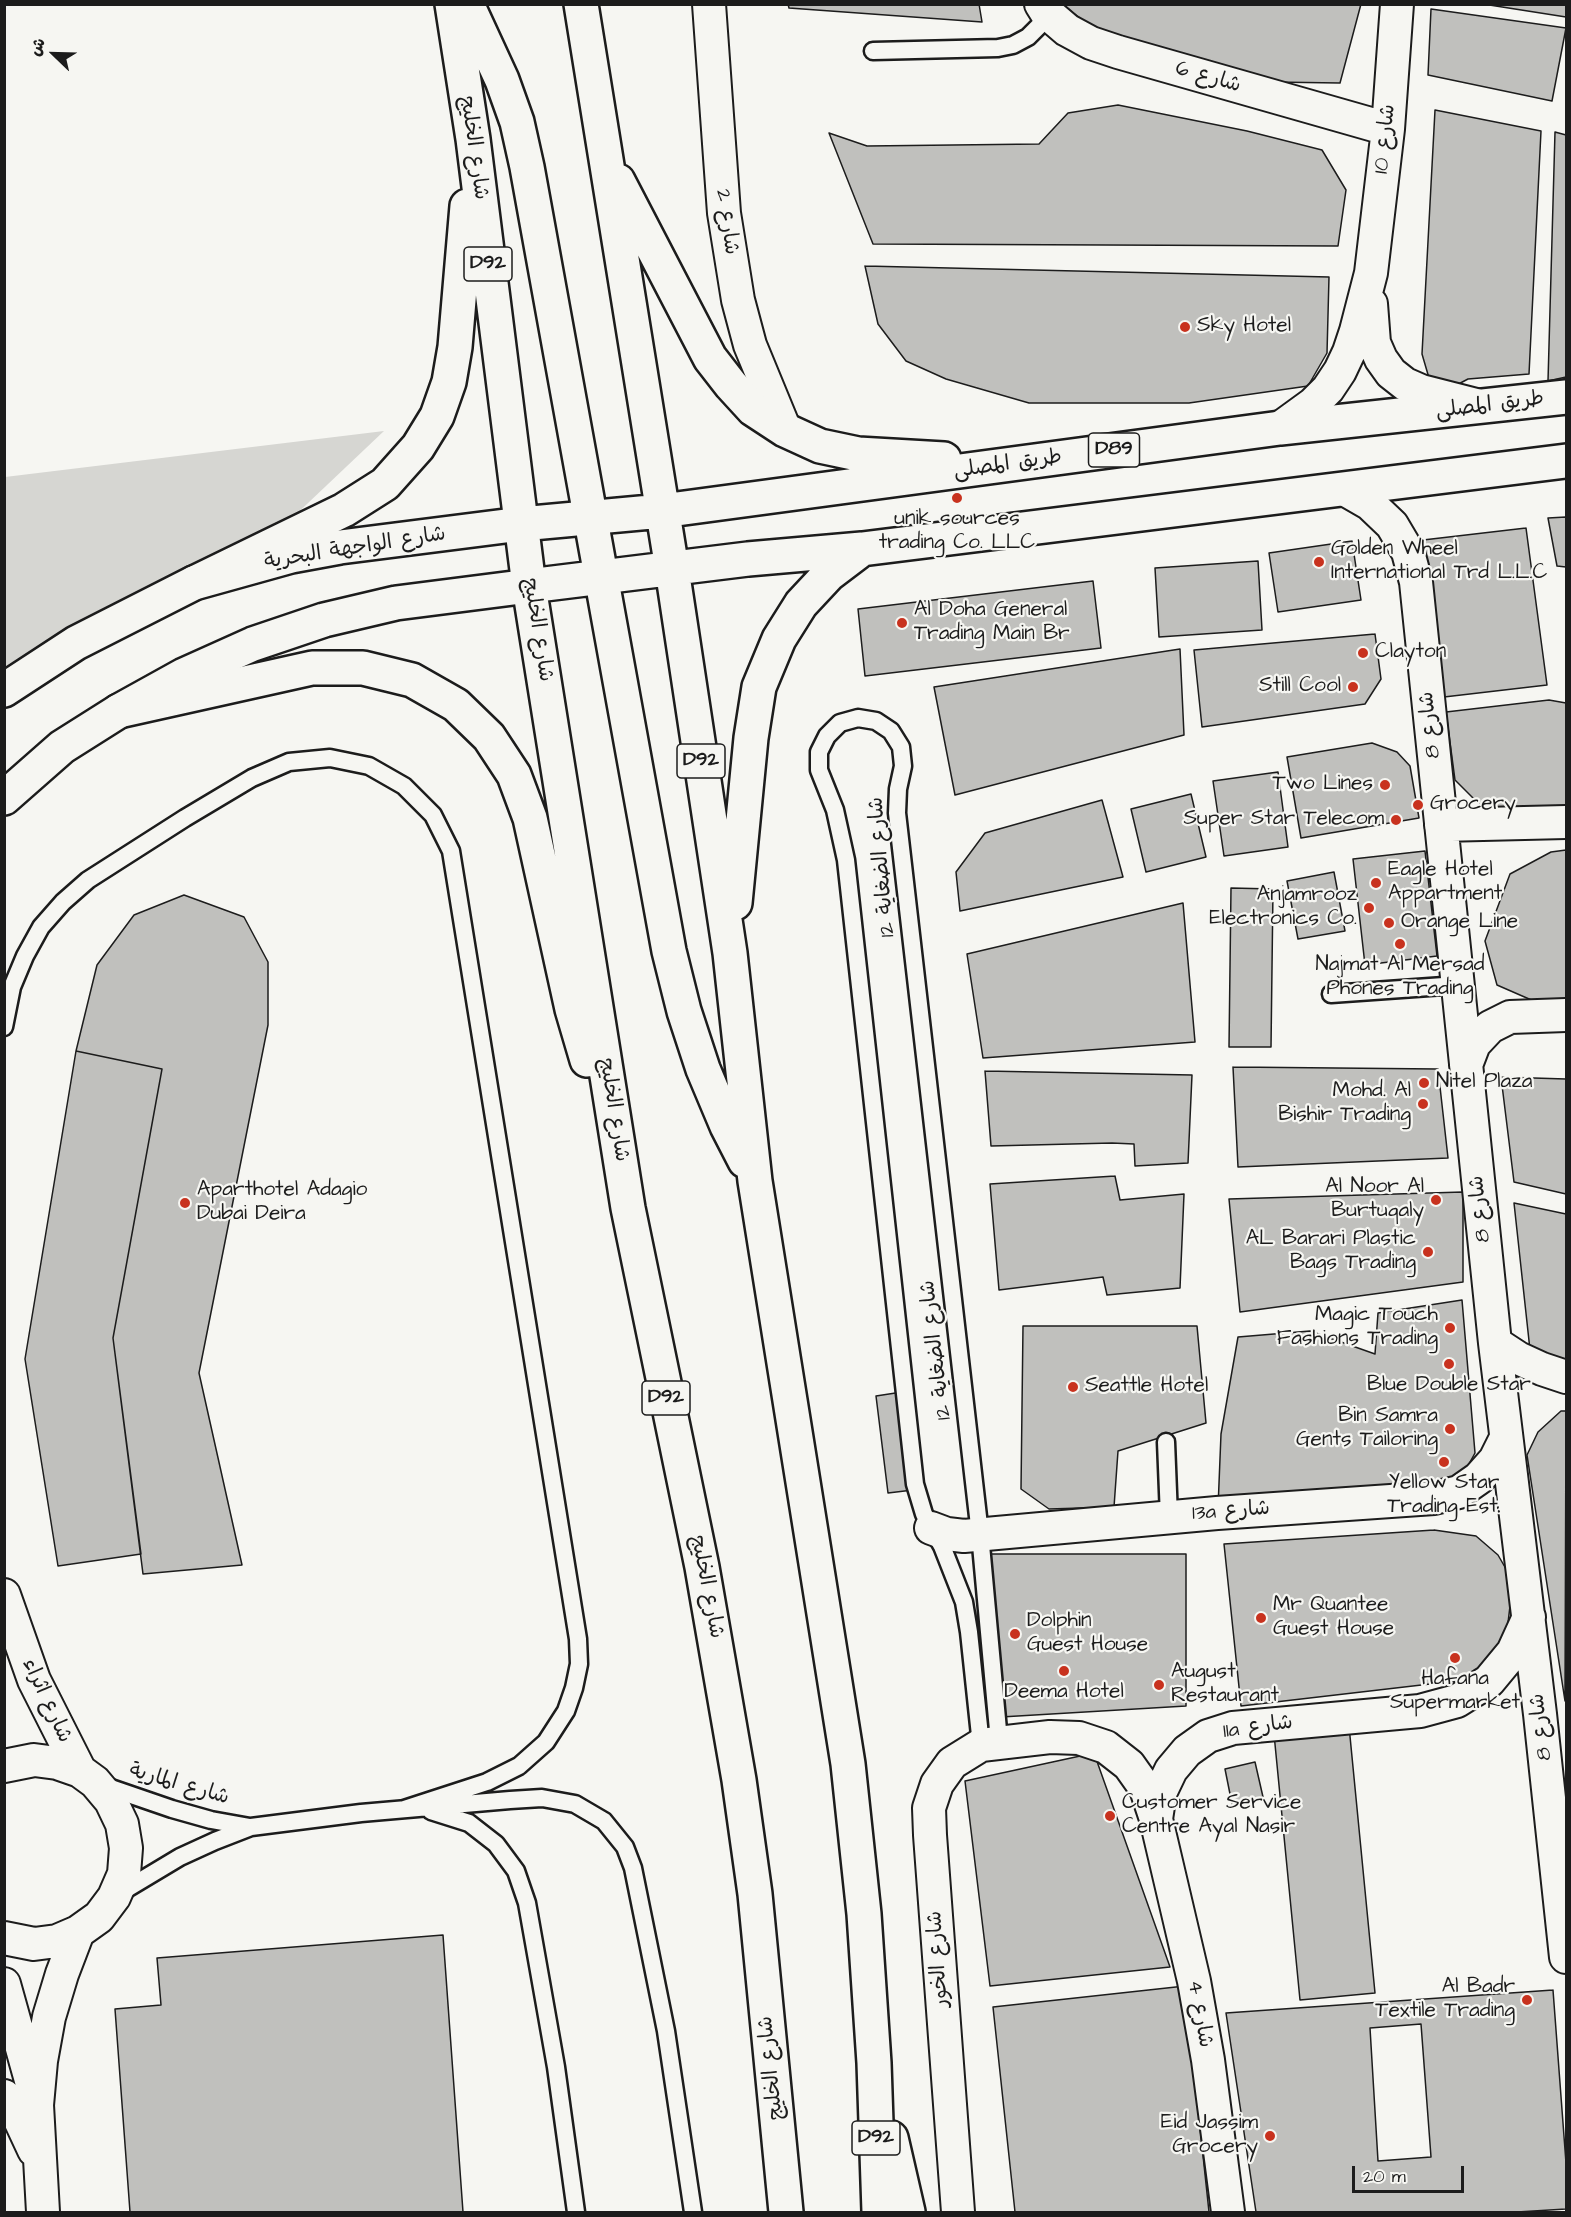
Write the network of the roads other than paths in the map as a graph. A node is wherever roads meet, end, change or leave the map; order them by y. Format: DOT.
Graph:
graph roads {
  1 [pos="452,4"];
  2 [pos="467,4"];
  3 [pos="581,4"];
  4 [pos="709,4"];
  5 [pos="1397,4"];
  6 [pos="1043,8"];
  7 [pos="873,51"];
  8 [pos="1388,129"];
  9 [pos="473,139"];
  10 [pos="605,155"];
  11 [pos="1371,273"];
  12 [pos="1566,397"];
  13 [pos="1483,407"];
  14 [pos="1280,428"];
  15 [pos="786,430"];
  16 [pos="1566,461"];
  17 [pos="1023,463"];
  18 [pos="1344,489"];
  19 [pos="662,511"];
  20 [pos="590,517"];
  21 [pos="521,524"];
  22 [pos="862,549"];
  23 [pos="672,569"];
  24 [pos="601,577"];
  25 [pos="194,583"];
  26 [pos="529,586"];
  27 [pos="4,690"];
  28 [pos="119,711"];
  29 [pos="4,798"];
  30 [pos="1566,822"];
  31 [pos="1441,825"];
  32 [pos="730,953"];
  33 [pos="1458,984"];
  34 [pos="1331,994"];
  35 [pos="1566,1016"];
  36 [pos="4,1026"];
  37 [pos="1466,1065"];
  38 [pos="755,1181"];
  39 [pos="628,1208"];
  40 [pos="1495,1343"];
  41 [pos="1566,1377"];
  42 [pos="1506,1438"];
  43 [pos="1166,1442"];
  44 [pos="1169,1517"];
  45 [pos="931,1528"];
  46 [pos="980,1534"];
  47 [pos="4,1596"];
  48 [pos="1529,1617"];
  49 [pos="990,1743"];
  50 [pos="4,1766"];
  51 [pos="87,1777"];
  52 [pos="404,1809"];
  53 [pos="1156,1819"];
  54 [pos="251,1827"];
  55 [pos="114,1897"];
  56 [pos="78,1932"];
  57 [pos="4,1938"];
  58 [pos="1566,1957"];
  59 [pos="4,1984"];
  60 [pos="874,2063"];
  61 [pos="4,2096"];
  62 [pos="38,2105"];
  63 [pos="40,2163"];
  64 [pos="43,2212"];
  65 [pos="576,2212"];
  66 [pos="693,2212"];
  67 [pos="786,2212"];
  68 [pos="879,2212"];
  69 [pos="908,2212"];
  70 [pos="958,2212"];
  71 [pos="1228,2212"];
  1 -- 9 [label="main road, شارع الخليج / D92"];
  2 -- 20 [label="main road"];
  3 -- 10 [label="main road, D92"];
  4 -- 15 [label="street, شارع 2"];
  5 -- 8 [label="street, شارع 10"];
  6 -- 7 [label="lane"];
  6 -- 8 [label="street, شارع 6"];
  8 -- 11 [label="street, شارع 10"];
  9 -- 21 [label="main road, شارع الخليج / D92"];
  9 -- 25 [label="main road"];
  10 -- 15 [label="main road"];
  10 -- 19 [label="main road, D92"];
  11 -- 13 [label="street, شارع 10"];
  11 -- 14 [label="street, شارع 10"];
  12 -- 13 [label="main road, طريق المصلى / D89"];
  13 -- 14 [label="main road, طريق المصلى / D89"];
  14 -- 17 [label="main road, طريق المصلى / D89"];
  15 -- 17 [label="main road"];
  16 -- 18 [label="main road"];
  17 -- 19 [label="main road, طريق المصلى / D89"];
  18 -- 22 [label="main road"];
  18 -- 31 [label="street, شارع 8"];
  19 -- 20 [label="main road, طريق المصلى / D89"];
  19 -- 23 [label="main road, D92"];
  20 -- 21 [label="main road, طريق المصلى / D89"];
  20 -- 24 [label="main road"];
  21 -- 25 [label="main road, شارع الواجهة البحرية / D89"];
  21 -- 26 [label="main road, شارع الخليج / D92"];
  22 -- 23 [label="main road"];
  22 -- 32 [label="main road"];
  23 -- 24 [label="main road"];
  23 -- 32 [label="main road, D92"];
  24 -- 26 [label="main road"];
  24 -- 38 [label="main road"];
  25 -- 27 [label="main road, شارع الواجهة البحرية / D89"];
  26 -- 28 [label="main road"];
  26 -- 39 [label="main road, شارع الخليج / D92"];
  28 -- 29 [label="main road"];
  28 -- 39 [label="main road"];
  30 -- 31 [label="street"];
  31 -- 33 [label="street, شارع 8"];
  32 -- 38 [label="main road, D92"];
  33 -- 34 [label="lane"];
  33 -- 37 [label="street, شارع 8"];
  35 -- 37 [label="street"];
  36 -- 52 [label="lane"];
  37 -- 40 [label="street, شارع 8"];
  38 -- 60 [label="main road, D92"];
  39 -- 67 [label="main road, شارع الخليج / D92"];
  40 -- 41 [label="street"];
  40 -- 42 [label="street, شارع 8"];
  42 -- 44 [label="street, 13a شارع"];
  42 -- 48 [label="street, شارع 8"];
  43 -- 44 [label="lane"];
  44 -- 46 [label="street, 13a شارع"];
  45 -- 46 [label="street, 13a شارع"];
  45 -- 46 [label="lane, 12 شارع الضغاية"];
  45 -- 49 [label="lane, 12 شارع الضغاية"];
  46 -- 49 [label="lane, 12 شارع الضغاية"];
  47 -- 51 [label="street, شارع اثراء"];
  48 -- 53 [label="street, 11a شارع"];
  48 -- 58 [label="street, شارع 8"];
  49 -- 53 [label="street"];
  49 -- 70 [label="street, شارع الخور"];
  50 -- 51 [label="street"];
  51 -- 54 [label="lane, شارع المارية"];
  51 -- 55 [label="street, شارع اثراء"];
  52 -- 54 [label="lane, شارع المارية"];
  52 -- 65 [label="lane"];
  52 -- 66 [label="lane"];
  53 -- 71 [label="street, شارع 4"];
  54 -- 55 [label="lane, شارع المارية"];
  55 -- 56 [label="street, شارع اثراء"];
  56 -- 57 [label="street"];
  56 -- 62 [label="street"];
  59 -- 62 [label="street"];
  60 -- 68 [label="main road, D92"];
  60 -- 69 [label="main road"];
  61 -- 63 [label="street"];
  62 -- 63 [label="street"];
  63 -- 64 [label="street"];
}
